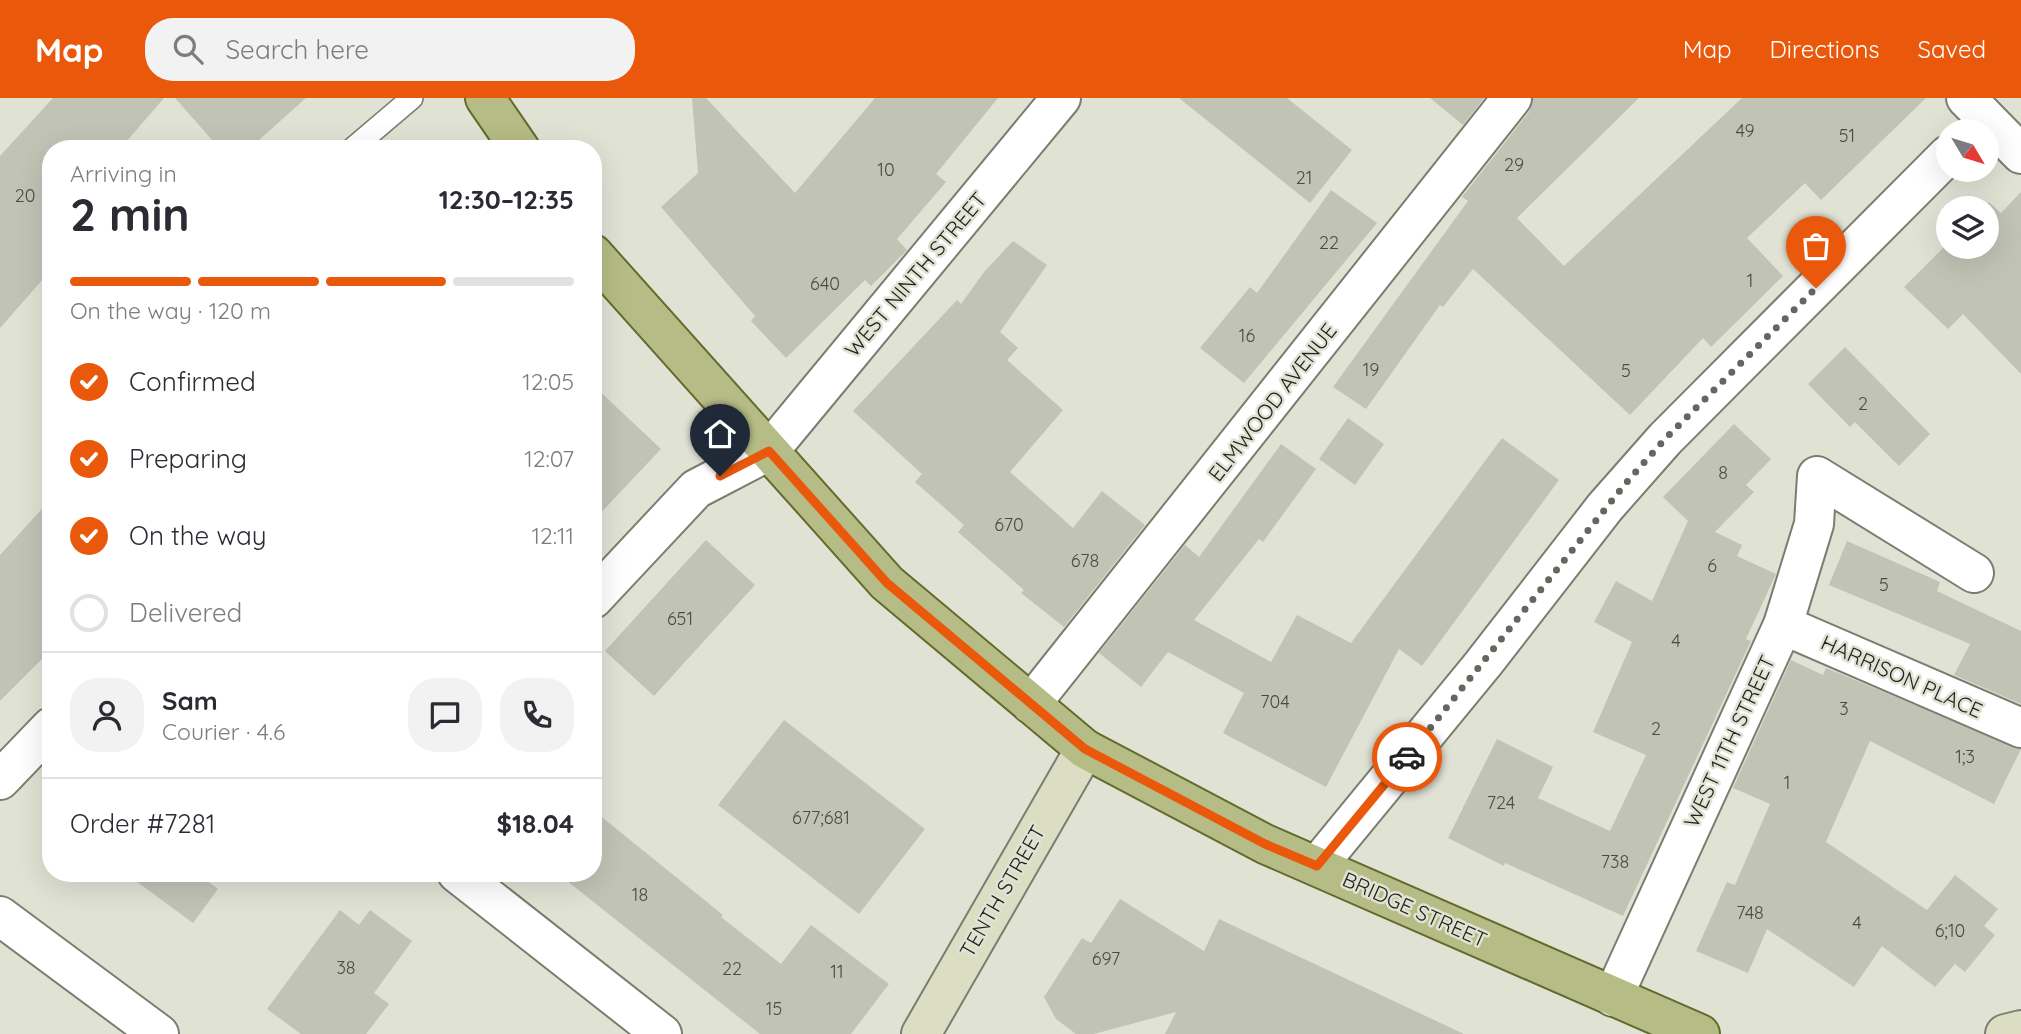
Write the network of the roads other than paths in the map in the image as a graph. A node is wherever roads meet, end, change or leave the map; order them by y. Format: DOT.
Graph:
graph roads {
  1 [pos="412,98"];
  2 [pos="485,98"];
  3 [pos="1062,98"];
  4 [pos="1512,98"];
  5 [pos="1974,116"];
  6 [pos="363,140"];
  7 [pos="514,140"];
  8 [pos="2021,154"];
  9 [pos="1936,167"];
  10 [pos="602,264"];
  11 [pos="769,451"];
  12 [pos="1974,573"];
  13 [pos="602,588"];
  14 [pos="1783,625"];
  15 [pos="1031,704"];
  16 [pos="2021,728"];
  17 [pos="42,736"];
  18 [pos="1085,749"];
  19 [pos="0,780"];
  20 [pos="1317,866"];
  21 [pos="468,882"];
  22 [pos="0,916"];
  23 [pos="1613,997"];
  24 [pos="2021,1030"];
  25 [pos="159,1034"];
  26 [pos="662,1034"];
  27 [pos="921,1034"];
  28 [pos="1700,1034"];
  29 [pos="2005,1034"];
  1 -- 6 [label="lane"];
  2 -- 7 [label="main road"];
  3 -- 11 [label="street, WEST NINTH STREET"];
  4 -- 15 [label="street, ELMWOOD AVENUE"];
  5 -- 8 [label="street"];
  9 -- 20 [label="street"];
  10 -- 11 [label="main road, BRIDGE STREET"];
  11 -- 13 [label="street"];
  11 -- 15 [label="main road, BRIDGE STREET"];
  12 -- 14 [label="street, WEST 11TH STREET"];
  14 -- 16 [label="street, HARRISON PLACE"];
  14 -- 23 [label="street, WEST 11TH STREET"];
  15 -- 18 [label="main road, BRIDGE STREET"];
  17 -- 19 [label="street"];
  18 -- 20 [label="main road, BRIDGE STREET"];
  18 -- 27 [label="street, TENTH STREET"];
  20 -- 23 [label="main road, BRIDGE STREET"];
  21 -- 26 [label="street"];
  22 -- 25 [label="street"];
  23 -- 28 [label="main road, BRIDGE STREET"];
  24 -- 29 [label="street"];
}
